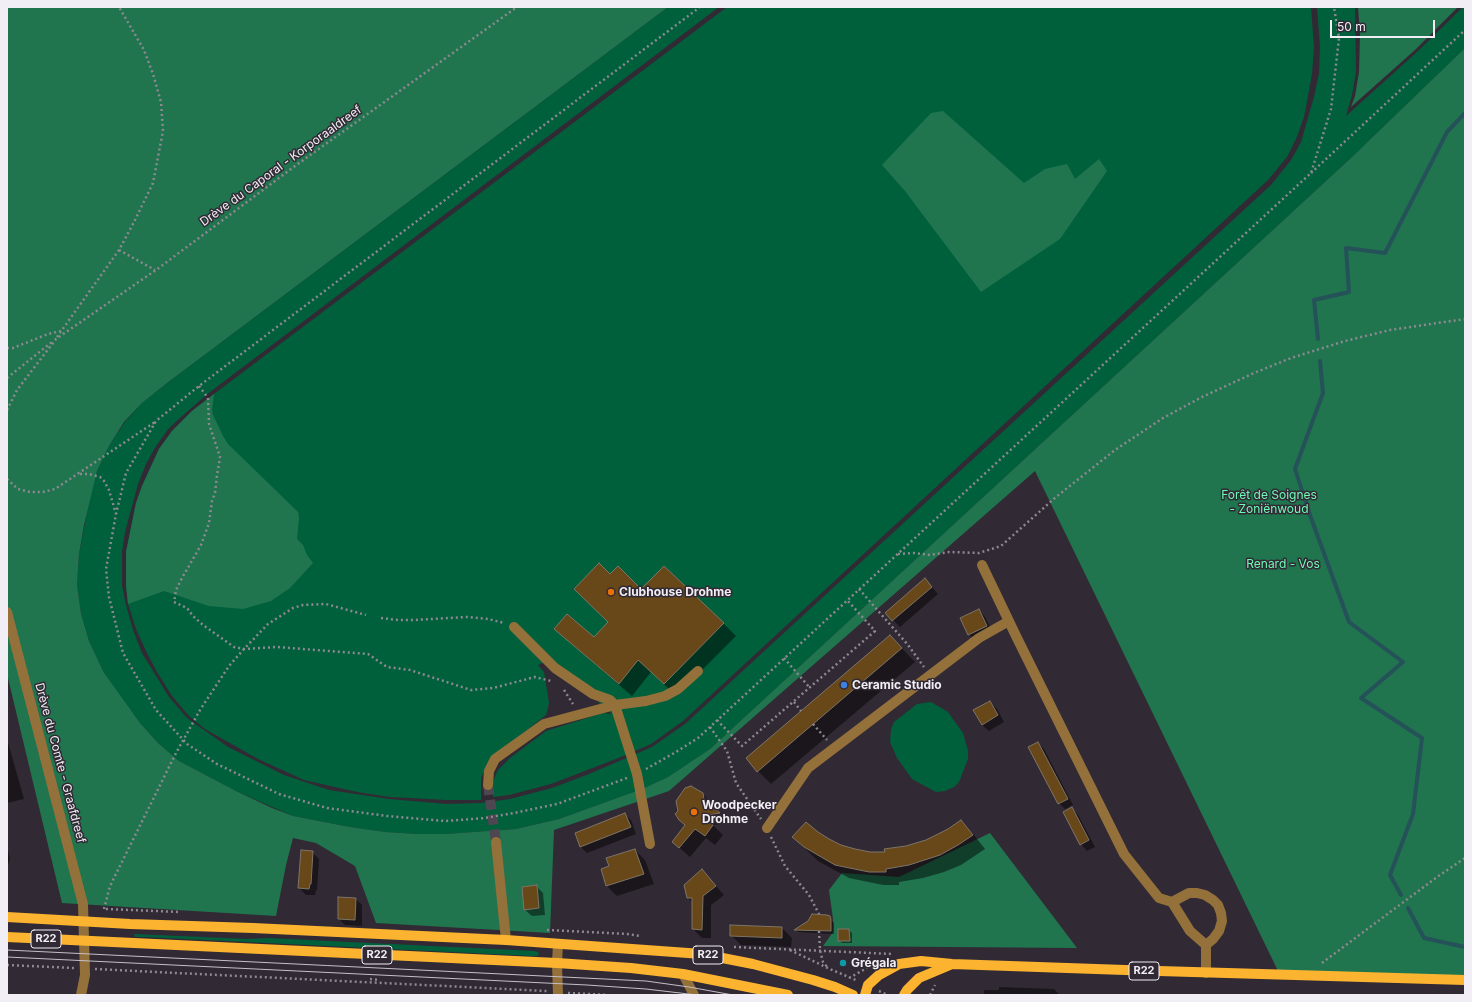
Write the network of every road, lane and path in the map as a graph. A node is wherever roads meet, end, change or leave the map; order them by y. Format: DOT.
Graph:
graph roads {
  1 [pos="119,7"];
  2 [pos="517,7"];
  3 [pos="700,7"];
  4 [pos="1334,7"];
  5 [pos="1465,30"];
  6 [pos="1311,173"];
  7 [pos="119,250"];
  8 [pos="156,270"];
  9 [pos="1465,319"];
  10 [pos="61,331"];
  11 [pos="56,339"];
  12 [pos="7,348"];
  13 [pos="7,378"];
  14 [pos="199,386"];
  15 [pos="7,410"];
  16 [pos="156,421"];
  17 [pos="79,474"];
  18 [pos="7,479"];
  19 [pos="116,514"];
  20 [pos="897,554"];
  21 [pos="982,565"];
  22 [pos="859,589"];
  23 [pos="847,600"];
  24 [pos="7,612"];
  25 [pos="366,615"];
  26 [pos="381,618"];
  27 [pos="1009,621"];
  28 [pos="514,627"];
  29 [pos="244,649"];
  30 [pos="784,658"];
  31 [pos="698,671"];
  32 [pos="930,676"];
  33 [pos="553,681"];
  34 [pos="810,688"];
  35 [pos="563,689"];
  36 [pos="794,702"];
  37 [pos="615,705"];
  38 [pos="801,711"];
  39 [pos="580,714"];
  40 [pos="717,720"];
  41 [pos="813,724"];
  42 [pos="183,740"];
  43 [pos="833,748"];
  44 [pos="637,774"];
  45 [pos="488,785"];
  46 [pos="767,828"];
  47 [pos="496,842"];
  48 [pos="650,844"];
  49 [pos="1465,858"];
  50 [pos="1172,902"];
  51 [pos="104,909"];
  52 [pos="7,917"];
  53 [pos="84,922"];
  54 [pos="819,931"];
  55 [pos="7,937"];
  56 [pos="84,940"];
  57 [pos="506,940"];
  58 [pos="558,944"];
  59 [pos="1206,945"];
  60 [pos="751,948"];
  61 [pos="790,949"];
  62 [pos="820,950"];
  63 [pos="898,954"];
  64 [pos="557,963"];
  65 [pos="952,964"];
  66 [pos="7,965"];
  67 [pos="64,968"];
  68 [pos="128,970"];
  69 [pos="830,970"];
  70 [pos="1206,973"];
  71 [pos="682,974"];
  72 [pos="849,977"];
  73 [pos="1312,977"];
  74 [pos="370,979"];
  75 [pos="379,980"];
  76 [pos="1465,980"];
  77 [pos="558,994"];
  78 [pos="81,995"];
  79 [pos="608,995"];
  80 [pos="694,995"];
  81 [pos="788,995"];
  82 [pos="853,995"];
  83 [pos="865,995"];
  84 [pos="904,995"];
  1 -- 7 [label="path"];
  2 -- 8 [label="path, Drève du Caporal - Korporaaldreef"];
  3 -- 14 [label="path"];
  4 -- 6 [label="path"];
  5 -- 6 [label="path"];
  6 -- 20 [label="path"];
  7 -- 8 [label="path"];
  7 -- 10 [label="path"];
  8 -- 11 [label="path, Drève du Caporal - Korporaaldreef"];
  9 -- 20 [label="path"];
  10 -- 11 [label="path"];
  10 -- 12 [label="path"];
  11 -- 13 [label="path"];
  11 -- 15 [label="path"];
  14 -- 16 [label="path"];
  14 -- 29 [label="path"];
  16 -- 17 [label="path"];
  16 -- 19 [label="path"];
  17 -- 18 [label="path"];
  17 -- 19 [label="path"];
  19 -- 42 [label="path"];
  20 -- 22 [label="path"];
  21 -- 27 [label="street"];
  22 -- 23 [label="path"];
  22 -- 32 [label="path"];
  23 -- 30 [label="path"];
  23 -- 34 [label="path"];
  24 -- 53 [label="street, Drève du Comte - Graafdreef"];
  25 -- 29 [label="path"];
  26 -- 28 [label="path"];
  27 -- 32 [label="street"];
  27 -- 50 [label="street"];
  28 -- 37 [label="street"];
  29 -- 33 [label="path"];
  29 -- 42 [label="path"];
  30 -- 34 [label="path"];
  30 -- 40 [label="path"];
  31 -- 37 [label="street"];
  32 -- 43 [label="street"];
  34 -- 36 [label="path"];
  35 -- 39 [label="path"];
  36 -- 38 [label="path"];
  36 -- 40 [label="path"];
  37 -- 39 [label="street"];
  37 -- 44 [label="street"];
  39 -- 45 [label="street"];
  40 -- 44 [label="path"];
  41 -- 43 [label="path"];
  42 -- 44 [label="path"];
  42 -- 51 [label="path"];
  43 -- 46 [label="street"];
  44 -- 48 [label="street"];
  47 -- 57 [label="street"];
  49 -- 73 [label="path"];
  50 -- 59 [label="street"];
  50 -- 59 [label="street"];
  52 -- 53 [label="main road, R22"];
  53 -- 56 [label="street, Drève du Comte - Graafdreef"];
  53 -- 57 [label="main road, R22"];
  54 -- 62 [label="path"];
  55 -- 56 [label="main road, R22"];
  56 -- 64 [label="main road, R22"];
  56 -- 78 [label="street, Drève du Comte - Graafdreef"];
  57 -- 58 [label="main road, R22"];
  58 -- 64 [label="street"];
  58 -- 82 [label="main road, R22"];
  59 -- 70 [label="street"];
  60 -- 61 [label="path"];
  61 -- 62 [label="path"];
  61 -- 69 [label="path"];
  62 -- 63 [label="path"];
  62 -- 69 [label="path"];
  64 -- 71 [label="main road, R22"];
  64 -- 77 [label="street"];
  65 -- 70 [label="main road, R22"];
  65 -- 83 [label="main road, R22"];
  65 -- 84 [label="main road, R22"];
  66 -- 67 [label="path"];
  68 -- 77 [label="path"];
  69 -- 72 [label="path"];
  70 -- 73 [label="main road, R22"];
  71 -- 80 [label="street"];
  71 -- 81 [label="main road, R22"];
  73 -- 76 [label="main road, R22"];
  74 -- 75 [label="path"];
  77 -- 79 [label="path"];
}
